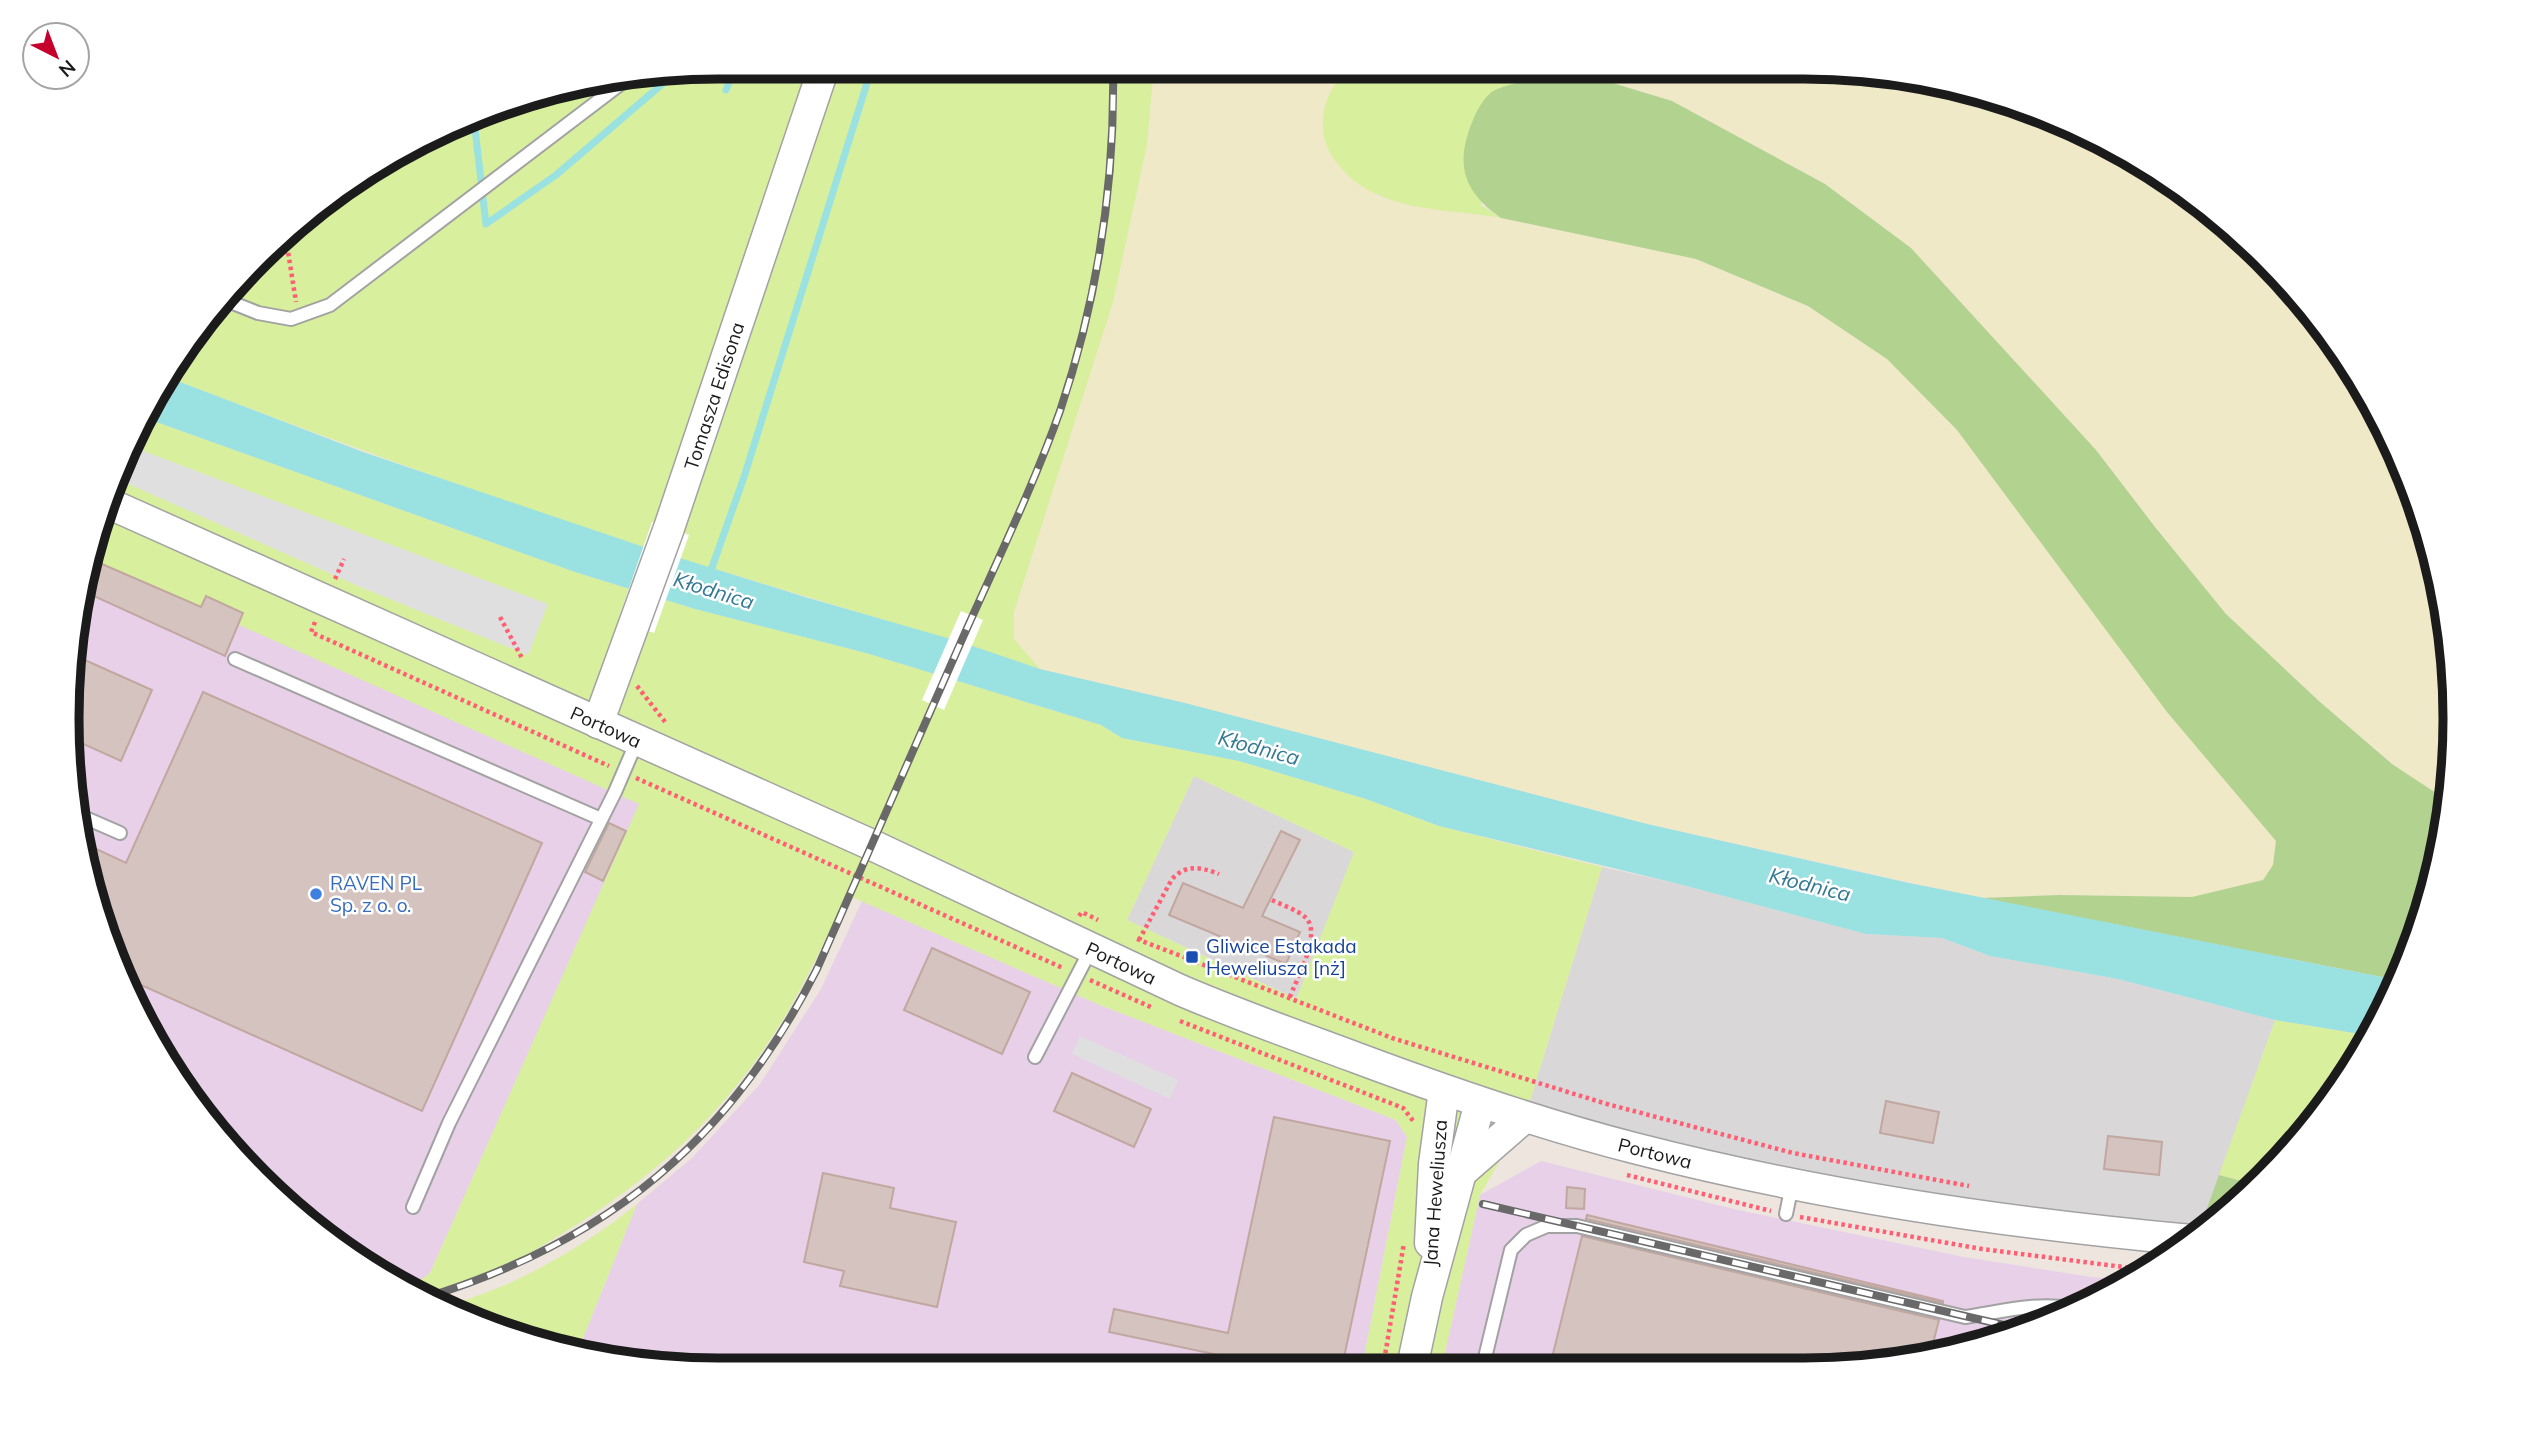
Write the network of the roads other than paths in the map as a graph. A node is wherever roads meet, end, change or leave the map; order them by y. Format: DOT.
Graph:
graph roads {
  1 [pos="820,79"];
  2 [pos="616,87"];
  3 [pos="232,304"];
  4 [pos="115,506"];
  5 [pos="235,659"];
  6 [pos="598,723"];
  7 [pos="638,741"];
  8 [pos="87,818"];
  9 [pos="601,819"];
  10 [pos="120,832"];
  11 [pos="1092,949"];
  12 [pos="1035,1057"];
  13 [pos="1444,1090"];
  14 [pos="1480,1103"];
  15 [pos="1525,1118"];
  16 [pos="1463,1171"];
  17 [pos="1792,1184"];
  18 [pos="413,1208"];
  19 [pos="1786,1214"];
  20 [pos="2176,1238"];
  21 [pos="1427,1297"];
  22 [pos="2056,1306"];
  23 [pos="1414,1358"];
  24 [pos="1485,1358"];
  1 -- 6 [label="street, Tomasza Edisona"];
  2 -- 3 [label="lane"];
  4 -- 6 [label="street, Portowa"];
  5 -- 9 [label="lane"];
  6 -- 7 [label="street, Portowa"];
  7 -- 9 [label="lane"];
  7 -- 11 [label="street, Portowa"];
  8 -- 10 [label="lane"];
  9 -- 18 [label="lane"];
  11 -- 12 [label="lane"];
  11 -- 13 [label="street, Portowa"];
  13 -- 14 [label="street, Portowa"];
  13 -- 21 [label="street, Jana Heweliusza"];
  14 -- 15 [label="street, Portowa"];
  14 -- 16 [label="street"];
  15 -- 16 [label="street, Jana Heweliusza"];
  15 -- 17 [label="street, Portowa"];
  16 -- 21 [label="street"];
  17 -- 19 [label="lane"];
  17 -- 20 [label="street, Portowa"];
  21 -- 23 [label="street"];
  22 -- 24 [label="lane"];
}
